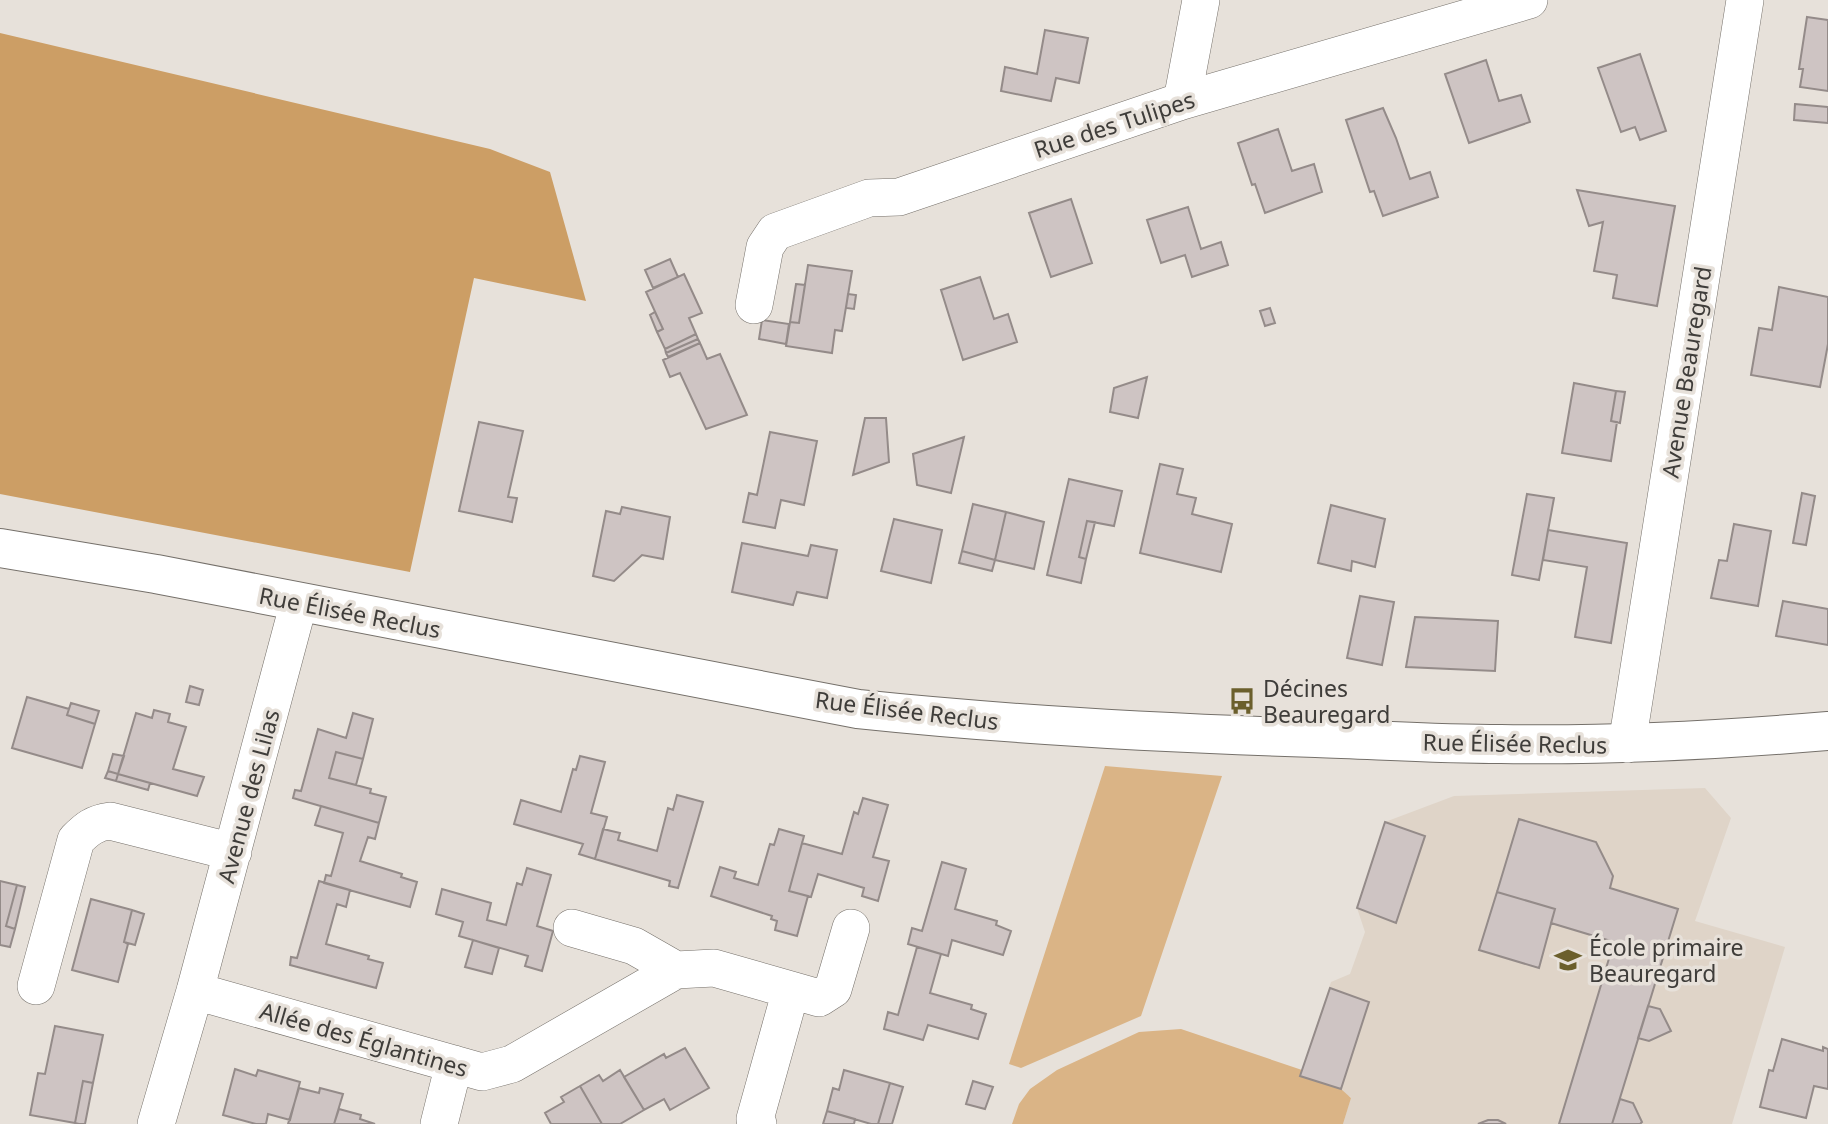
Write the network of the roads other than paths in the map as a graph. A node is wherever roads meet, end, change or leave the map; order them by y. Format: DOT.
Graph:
graph roads {
  1 [pos="1201,0"];
  2 [pos="1529,0"];
  3 [pos="1745,0"];
  4 [pos="1182,100"];
  5 [pos="754,305"];
  6 [pos="0,548"];
  7 [pos="299,602"];
  8 [pos="1828,731"];
  9 [pos="1627,744"];
  10 [pos="233,852"];
  11 [pos="572,928"];
  12 [pos="851,928"];
  13 [pos="676,970"];
  14 [pos="36,986"];
  15 [pos="791,990"];
  16 [pos="195,991"];
  17 [pos="454,1064"];
  18 [pos="156,1124"];
  19 [pos="439,1124"];
  20 [pos="758,1124"];
  1 -- 4 [label="street"];
  2 -- 4 [label="street, Rue des Tulipes"];
  3 -- 9 [label="street, Avenue Beauregard"];
  4 -- 5 [label="street, Rue des Tulipes"];
  6 -- 7 [label="street, Rue Élisée Reclus"];
  7 -- 9 [label="street, Rue Élisée Reclus"];
  7 -- 10 [label="street, Avenue des Lilas"];
  8 -- 9 [label="street, Rue Élisée Reclus"];
  10 -- 14 [label="street"];
  10 -- 16 [label="street, Avenue des Lilas"];
  11 -- 13 [label="street"];
  12 -- 15 [label="street, Allée des Églantines"];
  13 -- 15 [label="street, Allée des Églantines"];
  13 -- 17 [label="street, Allée des Églantines"];
  15 -- 20 [label="street"];
  16 -- 17 [label="street, Allée des Églantines"];
  16 -- 18 [label="street, Avenue des Lilas"];
  17 -- 19 [label="street"];
}
